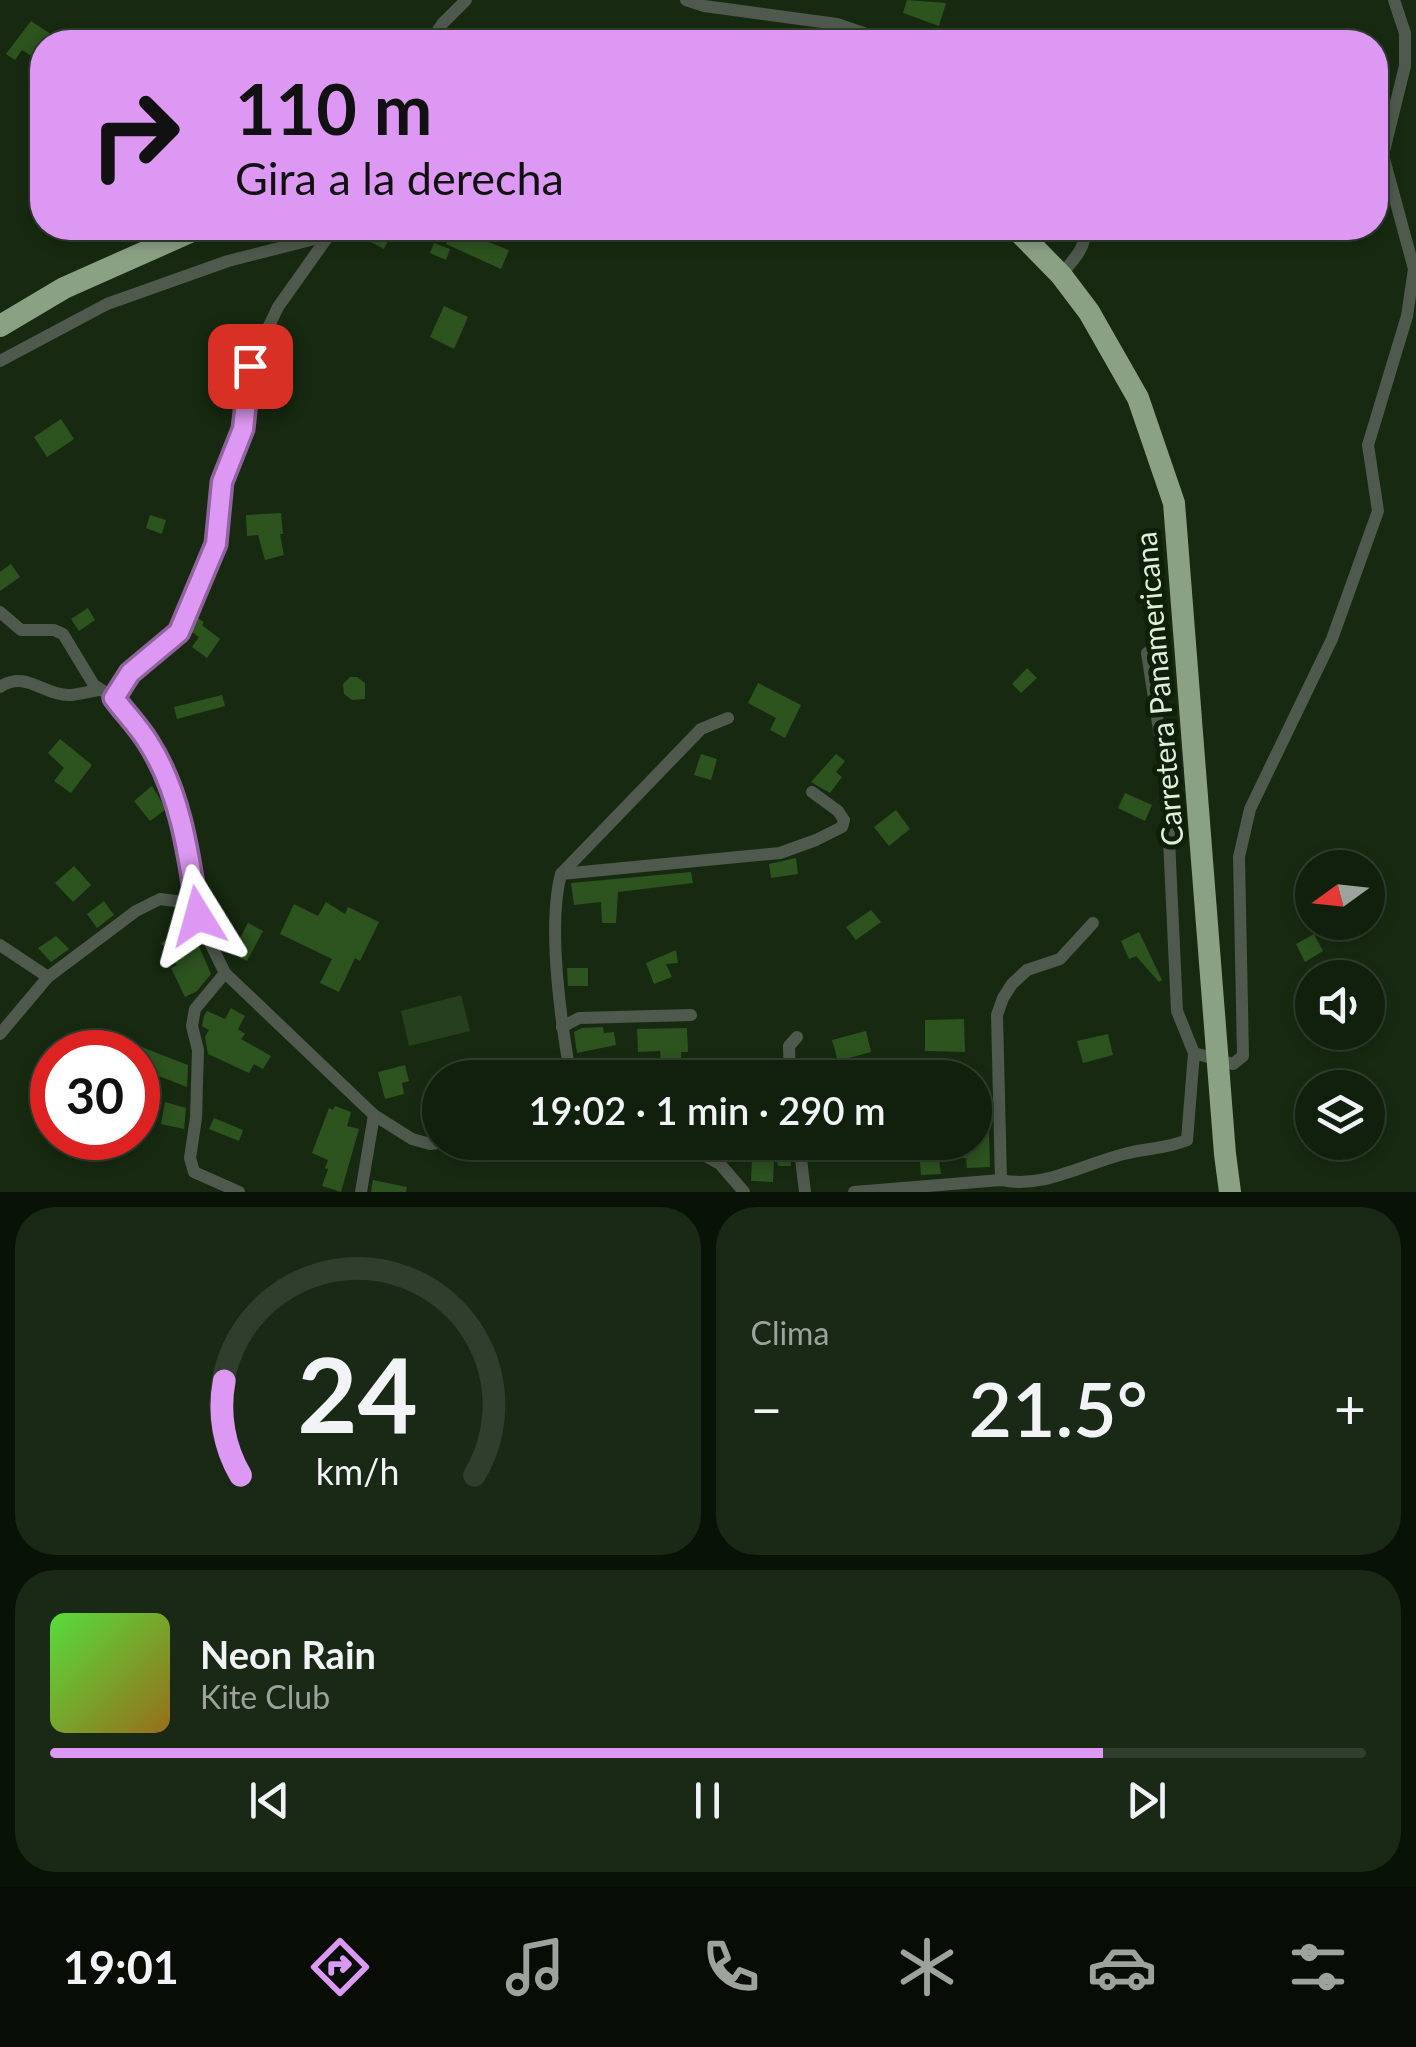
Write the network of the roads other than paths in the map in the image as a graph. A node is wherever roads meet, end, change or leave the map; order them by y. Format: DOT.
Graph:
graph roads {
  1 [pos="466,0"];
  2 [pos="686,0"];
  3 [pos="1394,0"];
  4 [pos="438,30"];
  5 [pos="855,30"];
  6 [pos="1388,134"];
  7 [pos="1388,173"];
  8 [pos="172,240"];
  9 [pos="301,240"];
  10 [pos="326,240"];
  11 [pos="1027,240"];
  12 [pos="1084,240"];
  13 [pos="1061,275"];
  14 [pos="0,326"];
  15 [pos="0,361"];
  16 [pos="0,612"];
  17 [pos="1147,654"];
  18 [pos="0,686"];
  19 [pos="100,690"];
  20 [pos="114,698"];
  21 [pos="728,718"];
  22 [pos="812,792"];
  23 [pos="560,874"];
  24 [pos="198,916"];
  25 [pos="1093,923"];
  26 [pos="0,946"];
  27 [pos="225,973"];
  28 [pos="48,977"];
  29 [pos="691,1015"];
  30 [pos="562,1028"];
  31 [pos="0,1034"];
  32 [pos="797,1037"];
  33 [pos="1194,1053"];
  34 [pos="568,1060"];
  35 [pos="789,1060"];
  36 [pos="1218,1060"];
  37 [pos="374,1116"];
  38 [pos="422,1142"];
  39 [pos="713,1160"];
  40 [pos="801,1160"];
  41 [pos="1001,1180"];
  42 [pos="239,1192"];
  43 [pos="361,1192"];
  44 [pos="744,1192"];
  45 [pos="805,1192"];
  46 [pos="854,1192"];
  47 [pos="1230,1192"];
  1 -- 4 [label="street"];
  2 -- 5 [label="street"];
  3 -- 6 [label="street"];
  7 -- 36 [label="street"];
  8 -- 14 [label="highway"];
  9 -- 15 [label="street"];
  10 -- 20 [label="street"];
  11 -- 13 [label="highway, Carretera Panamericana"];
  12 -- 13 [label="street"];
  13 -- 36 [label="highway, Carretera Panamericana"];
  16 -- 19 [label="street"];
  17 -- 33 [label="street"];
  18 -- 19 [label="street"];
  19 -- 20 [label="street"];
  20 -- 24 [label="street"];
  21 -- 23 [label="street"];
  22 -- 23 [label="street"];
  23 -- 30 [label="street"];
  24 -- 27 [label="street"];
  24 -- 28 [label="street"];
  25 -- 41 [label="street"];
  26 -- 28 [label="street"];
  27 -- 37 [label="street"];
  27 -- 42 [label="street"];
  28 -- 31 [label="street"];
  29 -- 30 [label="street"];
  30 -- 34 [label="street"];
  32 -- 35 [label="street"];
  33 -- 36 [label="street"];
  33 -- 41 [label="street"];
  36 -- 47 [label="highway, Carretera Panamericana"];
  37 -- 38 [label="street"];
  37 -- 43 [label="street"];
  39 -- 44 [label="street"];
  40 -- 45 [label="street"];
  41 -- 46 [label="street"];
}
